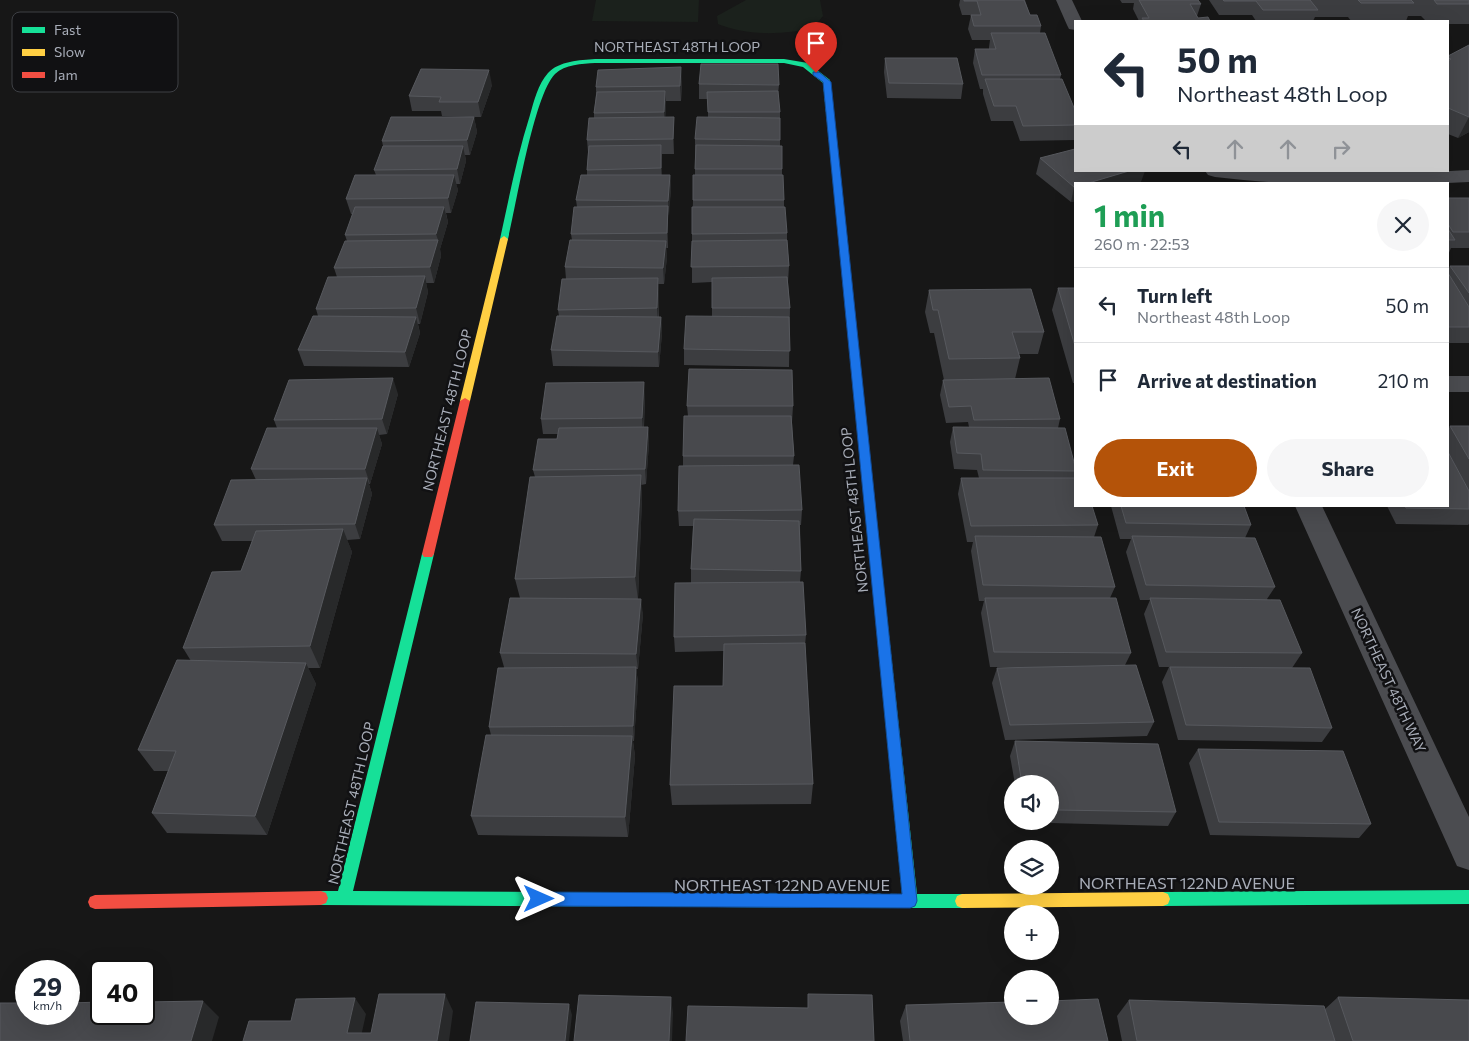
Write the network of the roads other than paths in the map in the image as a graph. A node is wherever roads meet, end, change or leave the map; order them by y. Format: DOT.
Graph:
graph roads {
  1 [pos="1064,0"];
  2 [pos="1074,23"];
  3 [pos="1222,172"];
  4 [pos="1469,176"];
  5 [pos="1449,384"];
  6 [pos="1469,384"];
  7 [pos="1308,507"];
  8 [pos="1469,854"];
  9 [pos="1469,897"];
  10 [pos="344,898"];
  11 [pos="910,901"];
  12 [pos="95,902"];
  1 -- 2 [label="street"];
  3 -- 4 [label="street"];
  5 -- 6 [label="street"];
  7 -- 8 [label="street, NORTHEAST 48TH WAY"];
  9 -- 11 [label="street, NORTHEAST 122ND AVENUE"];
  10 -- 11 [label="street, NORTHEAST 122ND AVENUE"];
  10 -- 11 [label="street, NORTHEAST 48TH LOOP"];
  10 -- 12 [label="street, NORTHEAST 122ND AVENUE"];
}
